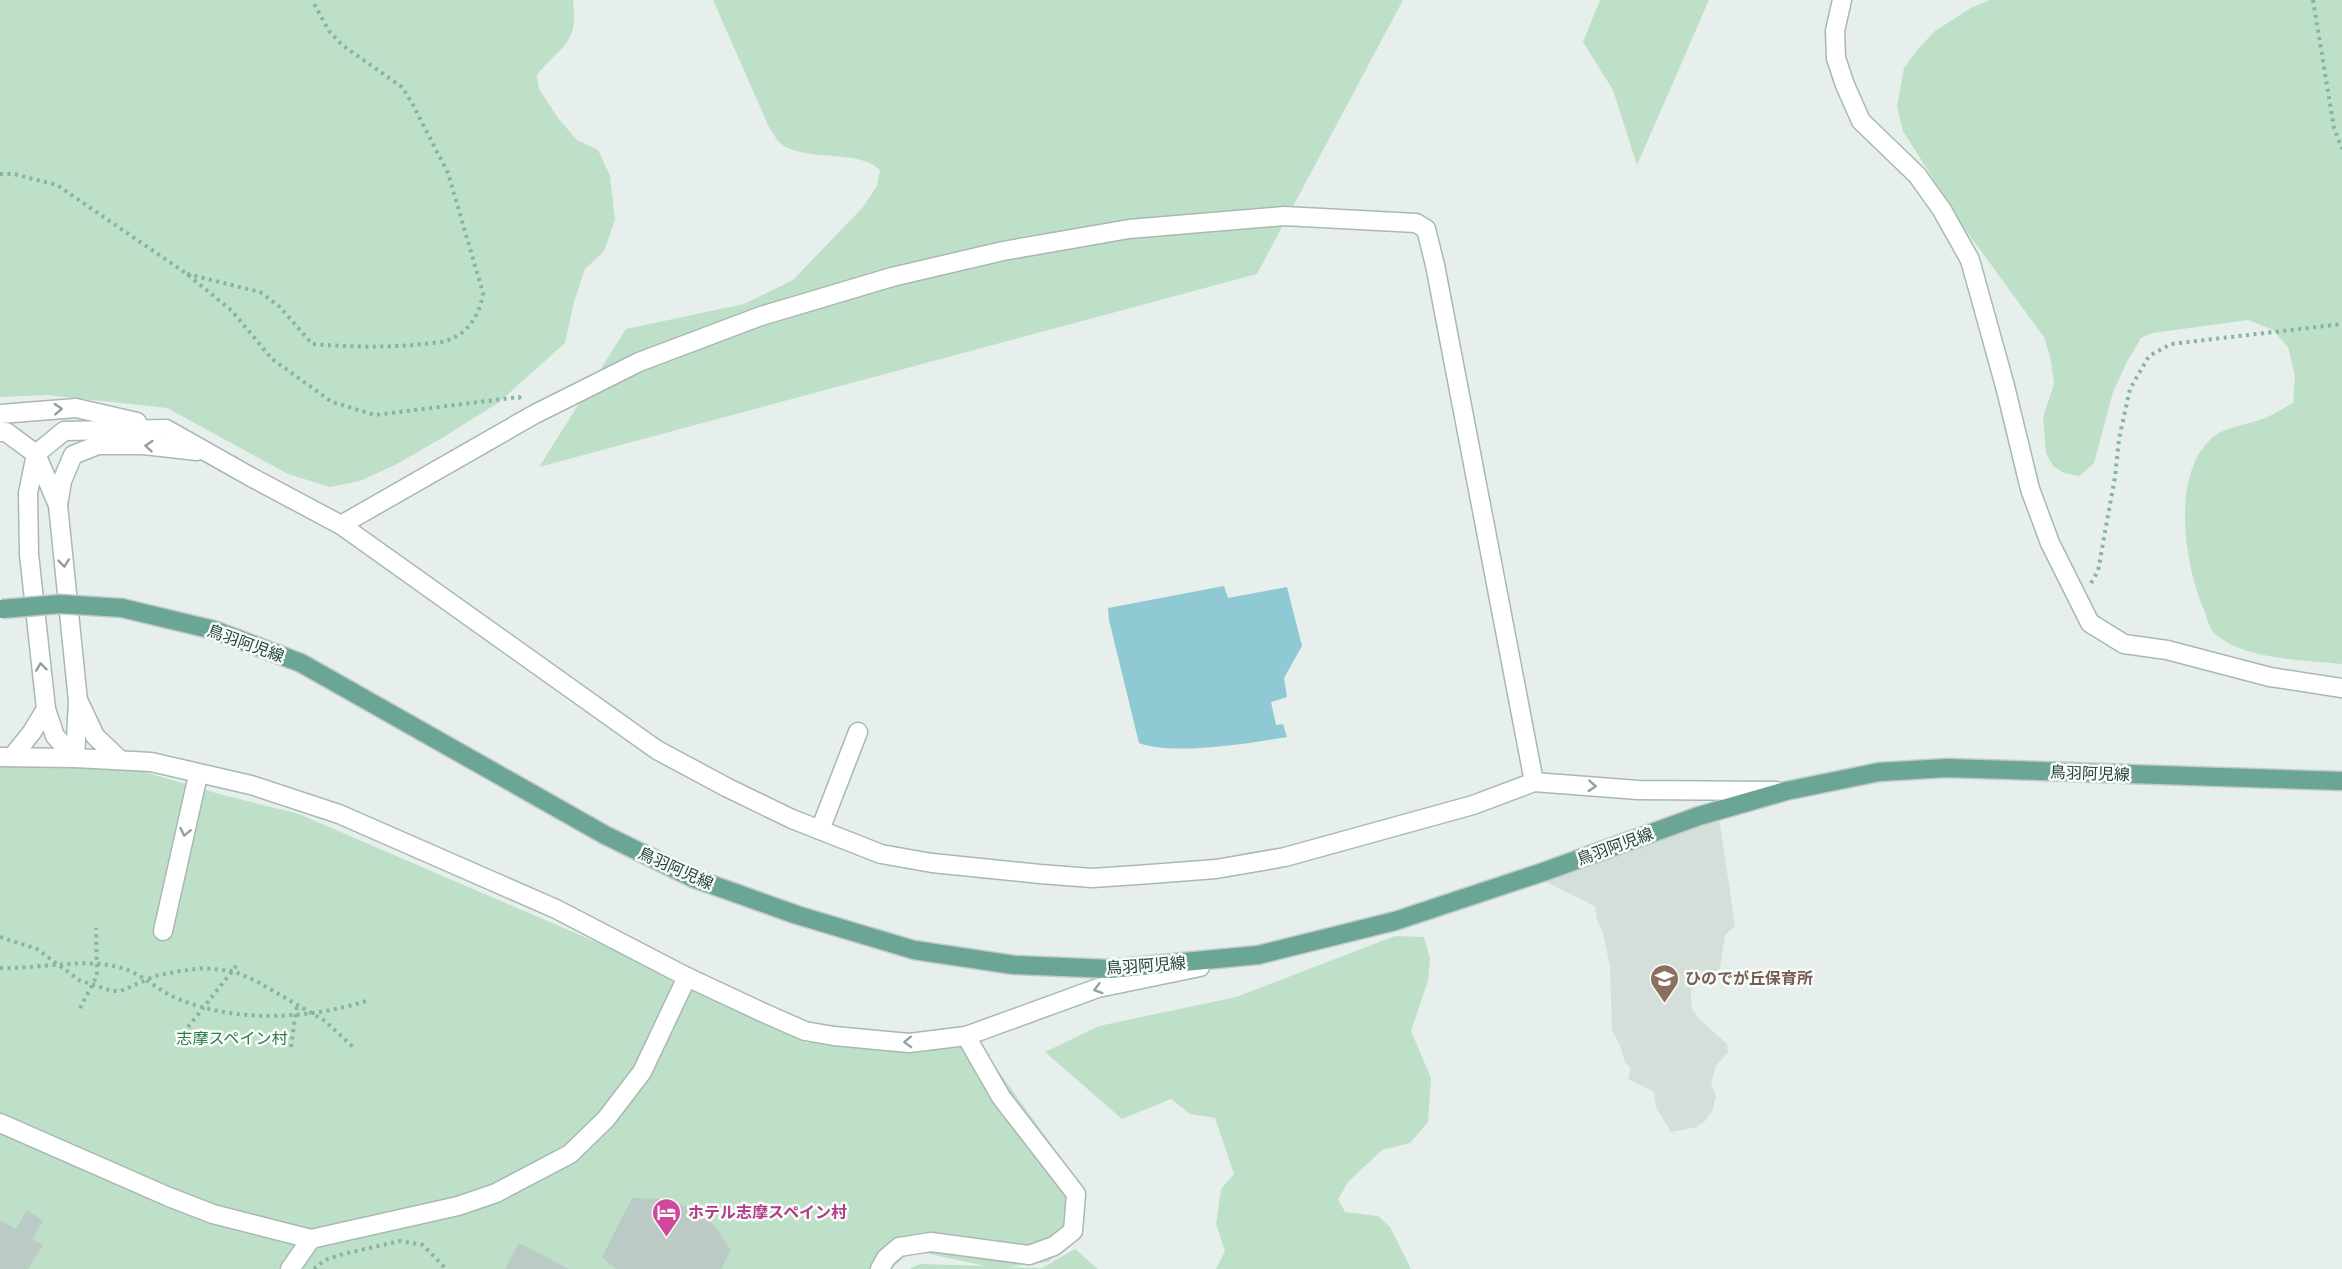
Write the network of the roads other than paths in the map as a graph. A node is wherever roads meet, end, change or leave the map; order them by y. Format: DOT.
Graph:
graph roads {
  1 [pos="1842,0"];
  2 [pos="0,414"];
  3 [pos="166,429"];
  4 [pos="0,432"];
  5 [pos="207,452"];
  6 [pos="36,454"];
  7 [pos="58,505"];
  8 [pos="341,525"];
  9 [pos="1,609"];
  10 [pos="2342,688"];
  11 [pos="78,701"];
  12 [pos="46,708"];
  13 [pos="858,732"];
  14 [pos="6,757"];
  15 [pos="75,758"];
  16 [pos="120,760"];
  17 [pos="198,775"];
  18 [pos="2342,781"];
  19 [pos="1534,782"];
  20 [pos="1786,791"];
  21 [pos="820,830"];
  22 [pos="163,931"];
  23 [pos="1258,955"];
  24 [pos="687,977"];
  25 [pos="966,1036"];
  26 [pos="0,1123"];
  27 [pos="311,1239"];
  28 [pos="290,1269"];
  29 [pos="880,1269"];
  1 -- 10 [label="street"];
  2 -- 3 [label="street, one-way"];
  3 -- 5 [label="street"];
  3 -- 6 [label="street"];
  4 -- 6 [label="street"];
  5 -- 7 [label="street, one-way"];
  5 -- 8 [label="street"];
  6 -- 7 [label="street"];
  12 -- 6 [label="street, one-way"];
  7 -- 11 [label="street, one-way"];
  8 -- 19 [label="street"];
  8 -- 21 [label="street"];
  9 -- 23 [label="main road, 鳥羽阿児線, bridge"];
  11 -- 15 [label="street"];
  11 -- 16 [label="street"];
  12 -- 14 [label="street"];
  12 -- 15 [label="street"];
  13 -- 21 [label="street"];
  14 -- 15 [label="street"];
  15 -- 16 [label="street"];
  16 -- 17 [label="street"];
  17 -- 22 [label="street, one-way"];
  17 -- 24 [label="street"];
  18 -- 20 [label="main road, 鳥羽阿児線"];
  19 -- 20 [label="street, one-way"];
  19 -- 21 [label="street"];
  20 -- 23 [label="main road, 鳥羽阿児線"];
  23 -- 25 [label="street, one-way"];
  25 -- 24 [label="street, one-way"];
  24 -- 27 [label="street"];
  25 -- 29 [label="street"];
  26 -- 27 [label="street"];
  27 -- 28 [label="street"];
}
